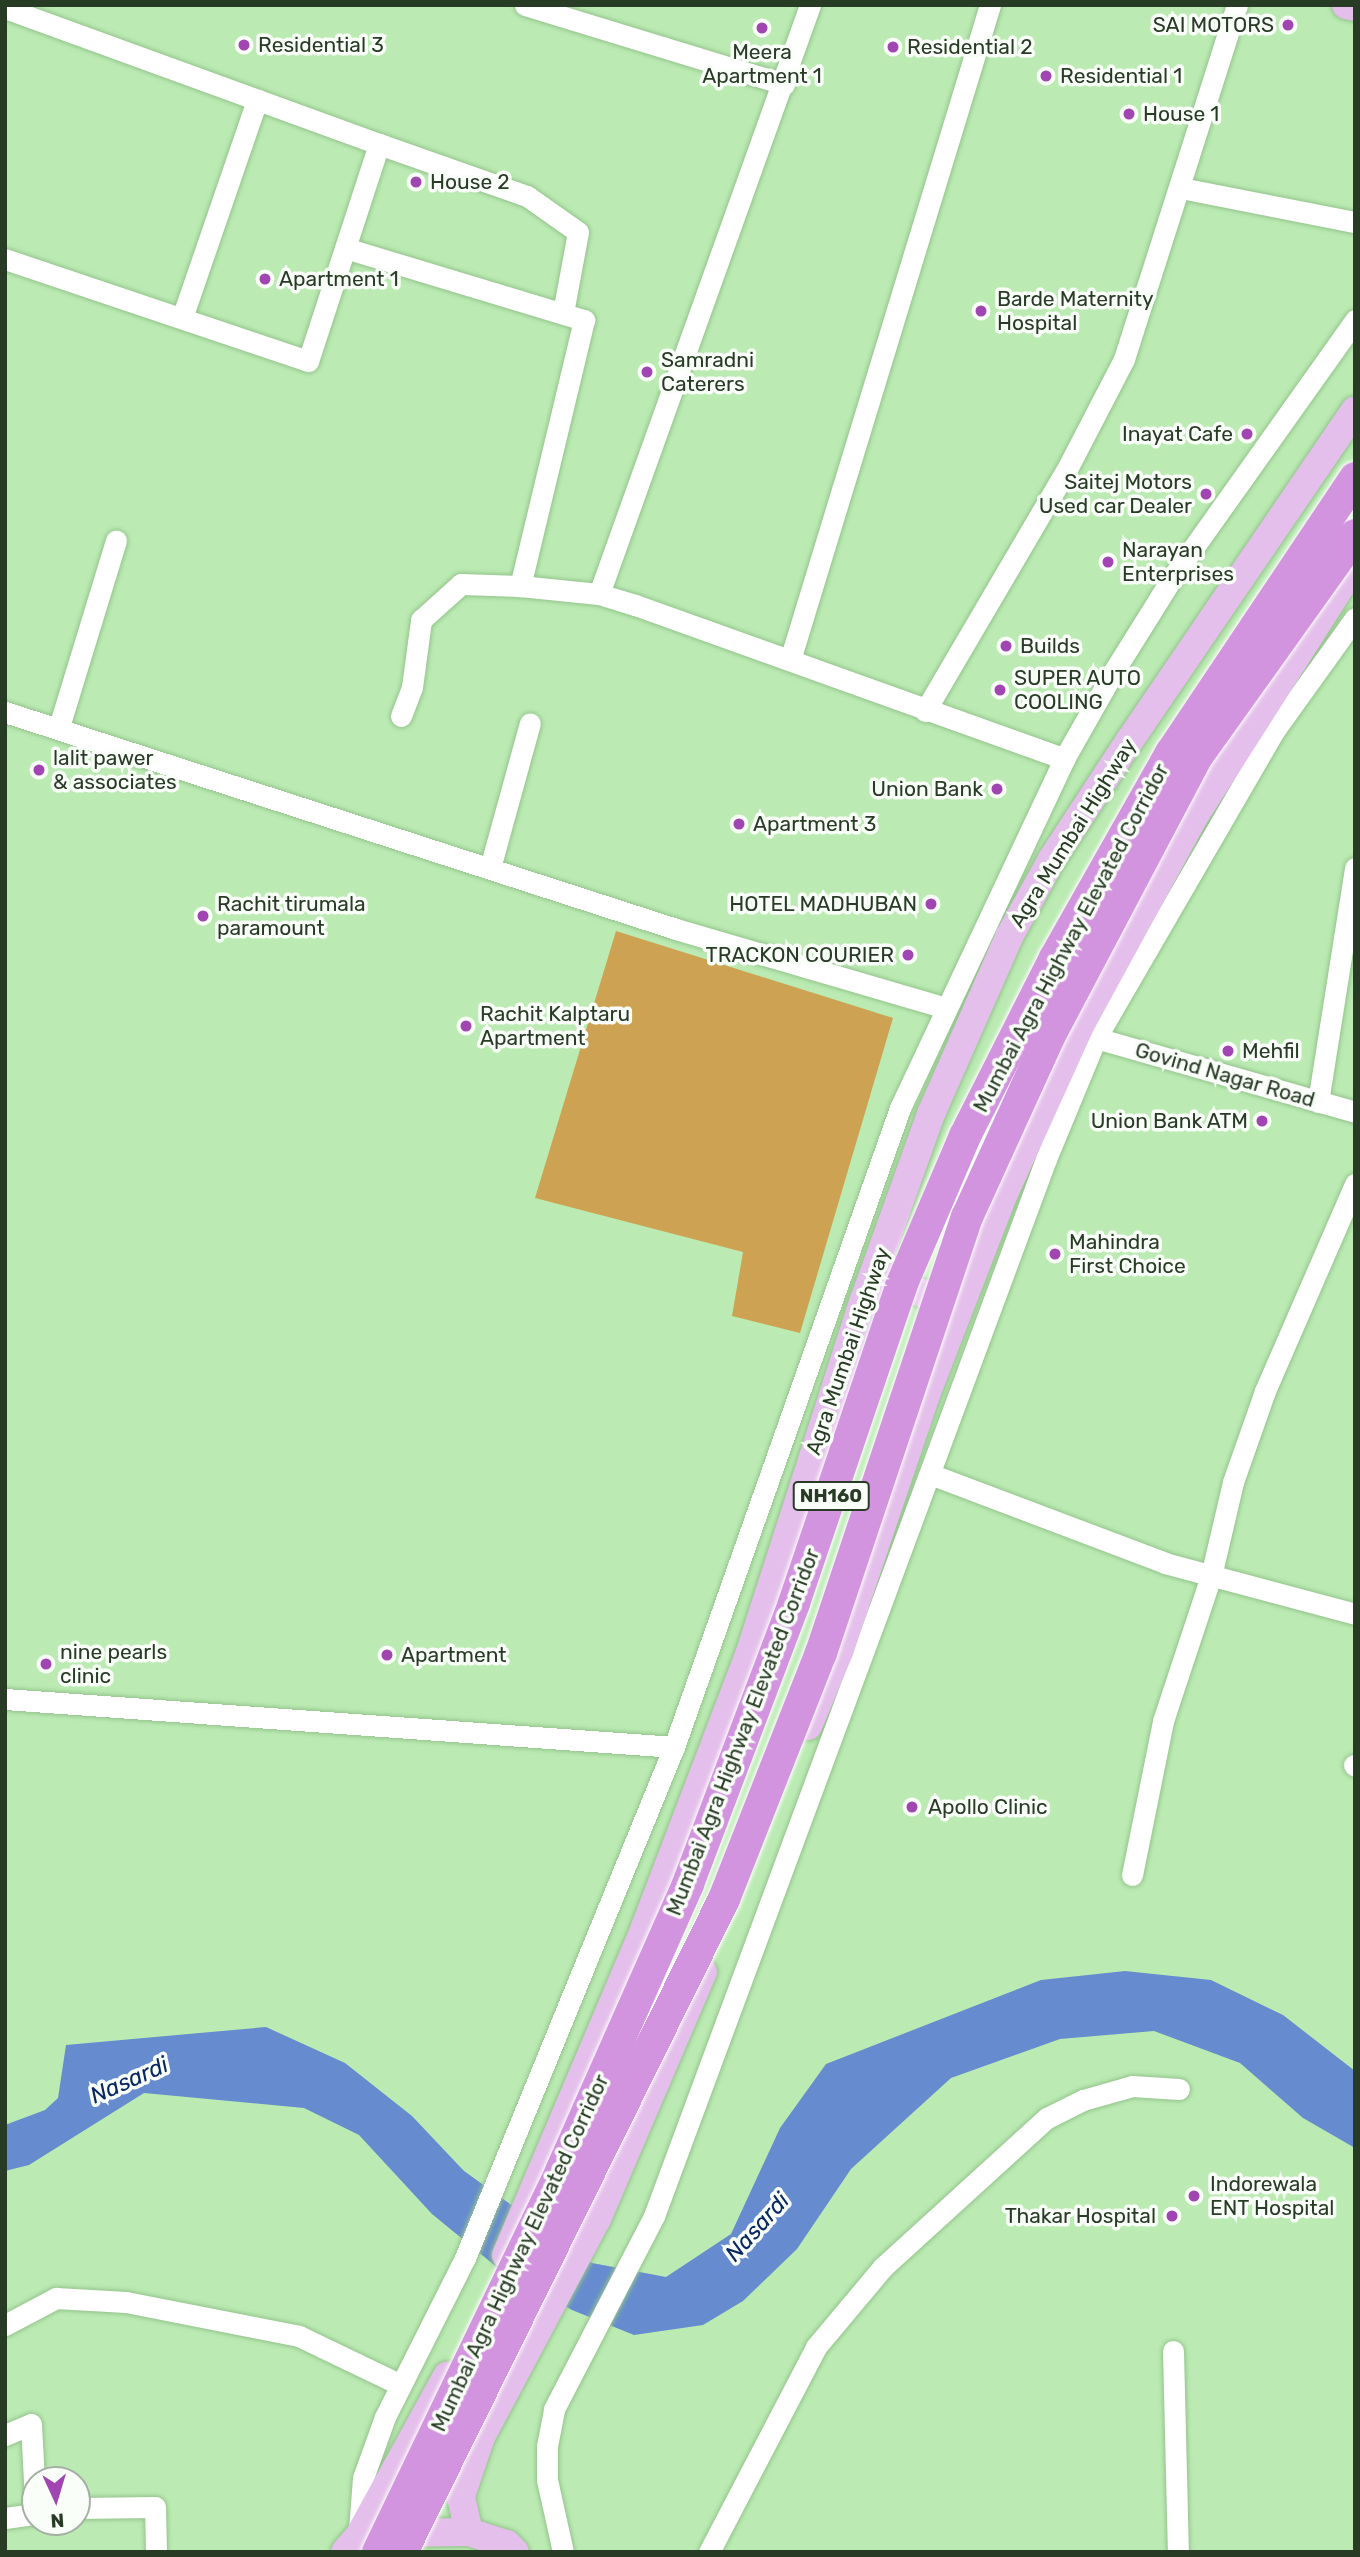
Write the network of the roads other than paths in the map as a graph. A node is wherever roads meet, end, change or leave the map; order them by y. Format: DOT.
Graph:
graph roads {
  1 [pos="525,5"];
  2 [pos="810,5"];
  3 [pos="990,5"];
  4 [pos="1237,5"];
  5 [pos="1346,5"];
  6 [pos="1355,7"];
  7 [pos="5,8"];
  8 [pos="784,84"];
  9 [pos="257,100"];
  10 [pos="379,144"];
  11 [pos="1181,188"];
  12 [pos="1355,222"];
  13 [pos="345,248"];
  14 [pos="5,259"];
  15 [pos="563,313"];
  16 [pos="181,318"];
  17 [pos="1355,320"];
  18 [pos="1355,410"];
  19 [pos="1355,478"];
  20 [pos="1355,534"];
  21 [pos="116,541"];
  22 [pos="1355,564"];
  23 [pos="520,586"];
  24 [pos="599,594"];
  25 [pos="1355,618"];
  26 [pos="790,660"];
  27 [pos="925,711"];
  28 [pos="5,712"];
  29 [pos="401,716"];
  30 [pos="530,723"];
  31 [pos="59,727"];
  32 [pos="1064,759"];
  33 [pos="1355,867"];
  34 [pos="489,868"];
  35 [pos="946,1008"];
  36 [pos="1096,1038"];
  37 [pos="1318,1102"];
  38 [pos="1355,1112"];
  39 [pos="1355,1184"];
  40 [pos="873,1275"];
  41 [pos="960,1307"];
  42 [pos="930,1474"];
  43 [pos="1211,1576"];
  44 [pos="1355,1615"];
  45 [pos="5,1699"];
  46 [pos="674,1747"];
  47 [pos="1132,1875"];
  48 [pos="1179,2089"];
  49 [pos="5,2325"];
  50 [pos="1173,2351"];
  51 [pos="401,2385"];
  52 [pos="5,2435"];
  53 [pos="33,2466"];
  54 [pos="91,2508"];
  55 [pos="469,2532"];
  56 [pos="361,2546"];
  57 [pos="156,2552"];
  58 [pos="402,2552"];
  59 [pos="515,2552"];
  60 [pos="563,2552"];
  61 [pos="709,2552"];
  62 [pos="1178,2552"];
  1 -- 8 [label="street"];
  2 -- 8 [label="street"];
  3 -- 26 [label="street"];
  4 -- 11 [label="street"];
  5 -- 6 [label="main road"];
  7 -- 9 [label="street"];
  8 -- 24 [label="street"];
  9 -- 10 [label="street"];
  9 -- 16 [label="street"];
  10 -- 13 [label="street"];
  10 -- 15 [label="street"];
  11 -- 12 [label="street"];
  11 -- 27 [label="street"];
  13 -- 15 [label="street"];
  13 -- 16 [label="street"];
  14 -- 16 [label="street"];
  15 -- 23 [label="street"];
  17 -- 32 [label="street"];
  18 -- 40 [label="main road, Agra Mumbai Highway"];
  19 -- 56 [label="highway, Mumbai Agra Highway Elevated Corridor / NH160, bridge"];
  20 -- 58 [label="highway, Mumbai Agra Highway Elevated Corridor / NH160, bridge"];
  21 -- 31 [label="street"];
  22 -- 41 [label="main road"];
  23 -- 24 [label="street"];
  23 -- 29 [label="street"];
  24 -- 26 [label="street"];
  25 -- 36 [label="street"];
  26 -- 27 [label="street"];
  27 -- 32 [label="street"];
  28 -- 31 [label="street"];
  30 -- 34 [label="street"];
  31 -- 34 [label="street"];
  32 -- 35 [label="street"];
  33 -- 37 [label="street"];
  34 -- 35 [label="street"];
  35 -- 46 [label="street"];
  36 -- 37 [label="street, Govind Nagar Road"];
  36 -- 42 [label="street"];
  37 -- 38 [label="street, Govind Nagar Road"];
  39 -- 43 [label="street"];
  40 -- 41 [label="main road"];
  40 -- 56 [label="main road, Agra Mumbai Highway"];
  41 -- 55 [label="main road"];
  42 -- 43 [label="street"];
  42 -- 60 [label="street"];
  43 -- 44 [label="street"];
  43 -- 47 [label="street"];
  45 -- 46 [label="street"];
  46 -- 51 [label="street"];
  48 -- 61 [label="street"];
  49 -- 51 [label="street"];
  50 -- 62 [label="street"];
  51 -- 56 [label="street"];
  52 -- 53 [label="street"];
  54 -- 57 [label="street"];
  55 -- 56 [label="main road"];
  55 -- 59 [label="main road"];
}
